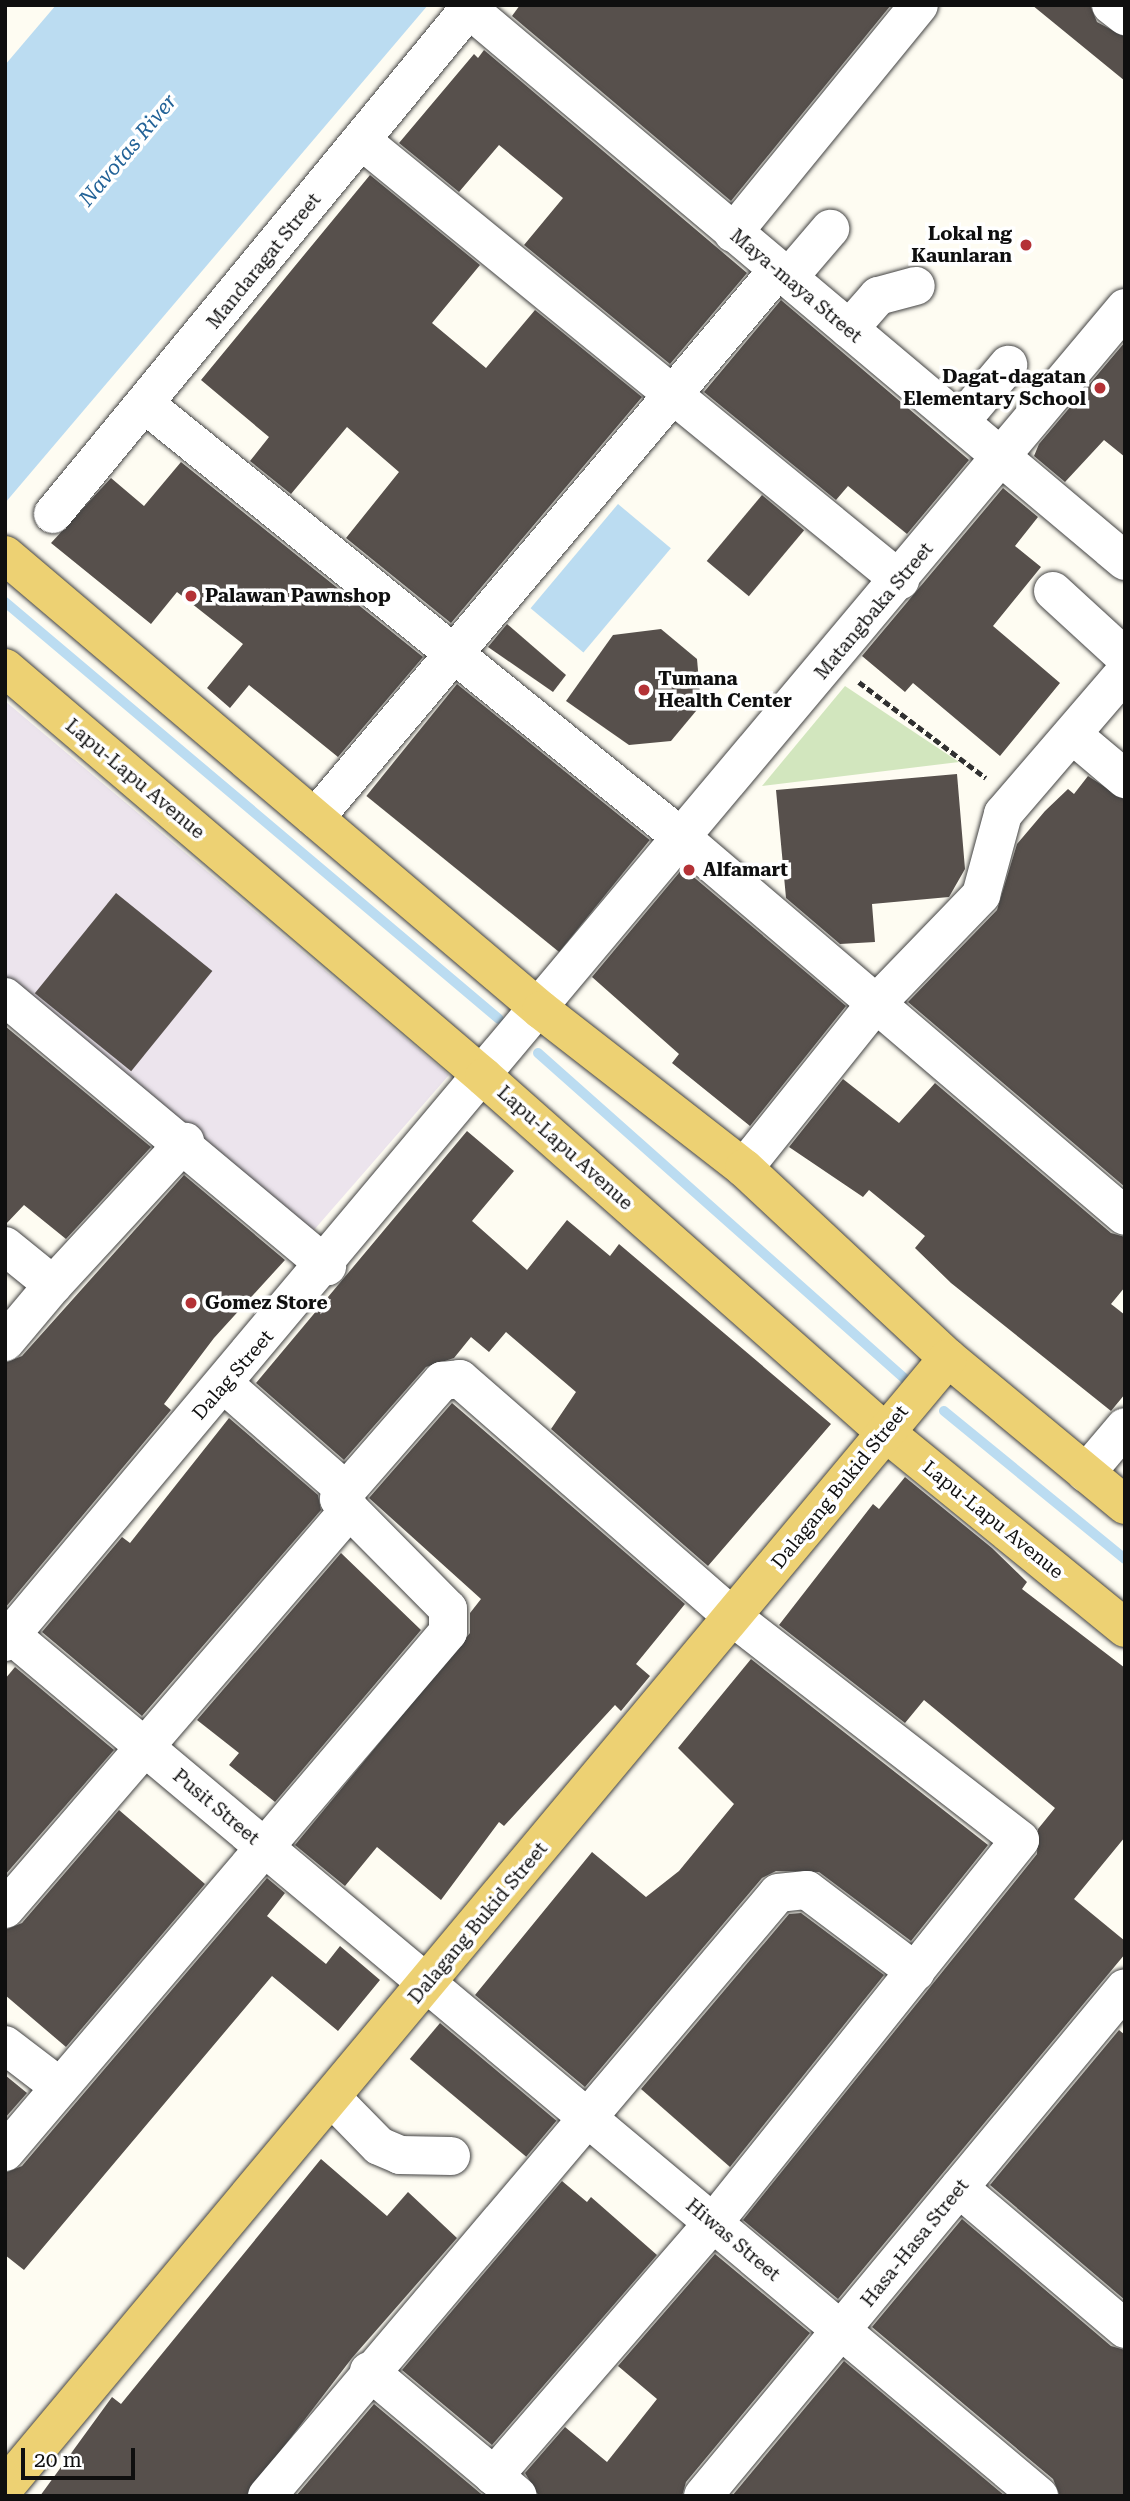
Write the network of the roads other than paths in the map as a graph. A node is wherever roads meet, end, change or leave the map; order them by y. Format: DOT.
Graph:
graph roads {
  1 [pos="919,5"];
  2 [pos="1111,5"];
  3 [pos="471,7"];
  4 [pos="1125,16"];
  5 [pos="361,140"];
  6 [pos="830,229"];
  7 [pos="733,233"];
  8 [pos="783,274"];
  9 [pos="916,286"];
  10 [pos="1125,308"];
  11 [pos="849,329"];
  12 [pos="1008,365"];
  13 [pos="678,396"];
  14 [pos="145,405"];
  15 [pos="960,422"];
  16 [pos="1002,457"];
  17 [pos="53,514"];
  18 [pos="5,555"];
  19 [pos="1125,561"];
  20 [pos="900,580"];
  21 [pos="1053,591"];
  22 [pos="454,657"];
  23 [pos="1125,657"];
  24 [pos="5,668"];
  25 [pos="1125,672"];
  26 [pos="1074,736"];
  27 [pos="1125,779"];
  28 [pos="315,818"];
  29 [pos="682,838"];
  30 [pos="5,997"];
  31 [pos="873,1007"];
  32 [pos="541,1010"];
  33 [pos="484,1076"];
  34 [pos="185,1142"];
  35 [pos="744,1168"];
  36 [pos="1125,1216"];
  37 [pos="5,1247"];
  38 [pos="327,1266"];
  39 [pos="53,1285"];
  40 [pos="5,1342"];
  41 [pos="948,1358"];
  42 [pos="225,1385"];
  43 [pos="1125,1427"];
  44 [pos="884,1432"];
  45 [pos="1086,1473"];
  46 [pos="348,1500"];
  47 [pos="1125,1505"];
  48 [pos="734,1618"];
  49 [pos="1125,1628"];
  50 [pos="7,1636"];
  51 [pos="142,1744"];
  52 [pos="261,1844"];
  53 [pos="5,1909"];
  54 [pos="916,1972"];
  55 [pos="427,1984"];
  56 [pos="1125,1988"];
  57 [pos="5,2045"];
  58 [pos="60,2087"];
  59 [pos="331,2098"];
  60 [pos="588,2118"];
  61 [pos="5,2152"];
  62 [pos="451,2156"];
  63 [pos="959,2188"];
  64 [pos="713,2223"];
  65 [pos="1125,2329"];
  66 [pos="842,2332"];
  67 [pos="369,2371"];
  68 [pos="506,2486"];
  69 [pos="5,2487"];
  70 [pos="267,2496"];
  71 [pos="704,2496"];
  72 [pos="1039,2496"];
  1 -- 7 [label="street"];
  2 -- 4 [label="street"];
  3 -- 5 [label="street, Mandaragat Street"];
  3 -- 7 [label="street, Maya-maya Street"];
  5 -- 13 [label="street"];
  5 -- 14 [label="street, Mandaragat Street"];
  6 -- 8 [label="street"];
  7 -- 8 [label="street, Maya-maya Street"];
  8 -- 11 [label="street, Maya-maya Street"];
  8 -- 13 [label="street"];
  9 -- 11 [label="street"];
  10 -- 16 [label="street, Matangbaka Street"];
  11 -- 15 [label="street, Maya-maya Street"];
  12 -- 15 [label="street"];
  13 -- 20 [label="street"];
  13 -- 22 [label="street"];
  14 -- 17 [label="street, Mandaragat Street"];
  14 -- 22 [label="street"];
  15 -- 16 [label="street, Maya-maya Street"];
  16 -- 19 [label="street, Maya-maya Street"];
  16 -- 20 [label="street, Matangbaka Street"];
  18 -- 28 [label="main road"];
  20 -- 29 [label="street, Matangbaka Street"];
  21 -- 23 [label="street"];
  22 -- 28 [label="street"];
  22 -- 29 [label="street"];
  24 -- 33 [label="main road, Lapu-Lapu Avenue"];
  25 -- 26 [label="street"];
  26 -- 27 [label="street"];
  26 -- 31 [label="street"];
  28 -- 32 [label="main road"];
  29 -- 31 [label="street"];
  29 -- 32 [label="street, Matangbaka Street"];
  30 -- 34 [label="street"];
  31 -- 35 [label="street"];
  31 -- 36 [label="street"];
  32 -- 33 [label="street, Dalag Street"];
  32 -- 35 [label="main road"];
  33 -- 38 [label="street, Dalag Street"];
  33 -- 44 [label="main road, Lapu-Lapu Avenue"];
  34 -- 38 [label="street"];
  34 -- 39 [label="street"];
  35 -- 41 [label="main road"];
  37 -- 39 [label="street"];
  38 -- 42 [label="street, Dalag Street"];
  39 -- 40 [label="street"];
  41 -- 44 [label="main road, Dalagang Bukid Street"];
  41 -- 45 [label="main road"];
  42 -- 46 [label="street"];
  42 -- 50 [label="street, Dalag Street"];
  43 -- 45 [label="street"];
  44 -- 48 [label="main road, Dalagang Bukid Street"];
  44 -- 49 [label="main road, Lapu-Lapu Avenue"];
  45 -- 47 [label="main road"];
  46 -- 48 [label="street"];
  46 -- 51 [label="street"];
  46 -- 52 [label="street"];
  48 -- 54 [label="street"];
  48 -- 55 [label="main road, Dalagang Bukid Street"];
  50 -- 51 [label="street, Pusit Street"];
  51 -- 52 [label="street, Pusit Street"];
  51 -- 53 [label="street"];
  52 -- 55 [label="street, Pusit Street"];
  52 -- 58 [label="street"];
  54 -- 60 [label="street"];
  54 -- 64 [label="street"];
  55 -- 59 [label="main road, Dalagang Bukid Street"];
  55 -- 60 [label="street, Hiwas Street"];
  56 -- 63 [label="street, Hasa-Hasa Street"];
  57 -- 58 [label="street"];
  58 -- 61 [label="street"];
  59 -- 62 [label="street"];
  59 -- 69 [label="main road, Dalagang Bukid Street"];
  60 -- 64 [label="street, Hiwas Street"];
  60 -- 67 [label="street"];
  63 -- 65 [label="street"];
  63 -- 66 [label="street, Hasa-Hasa Street"];
  64 -- 66 [label="street, Hiwas Street"];
  64 -- 68 [label="street"];
  66 -- 71 [label="street, Hasa-Hasa Street"];
  66 -- 72 [label="street, Hiwas Street"];
  67 -- 68 [label="street"];
  67 -- 70 [label="street"];
}
